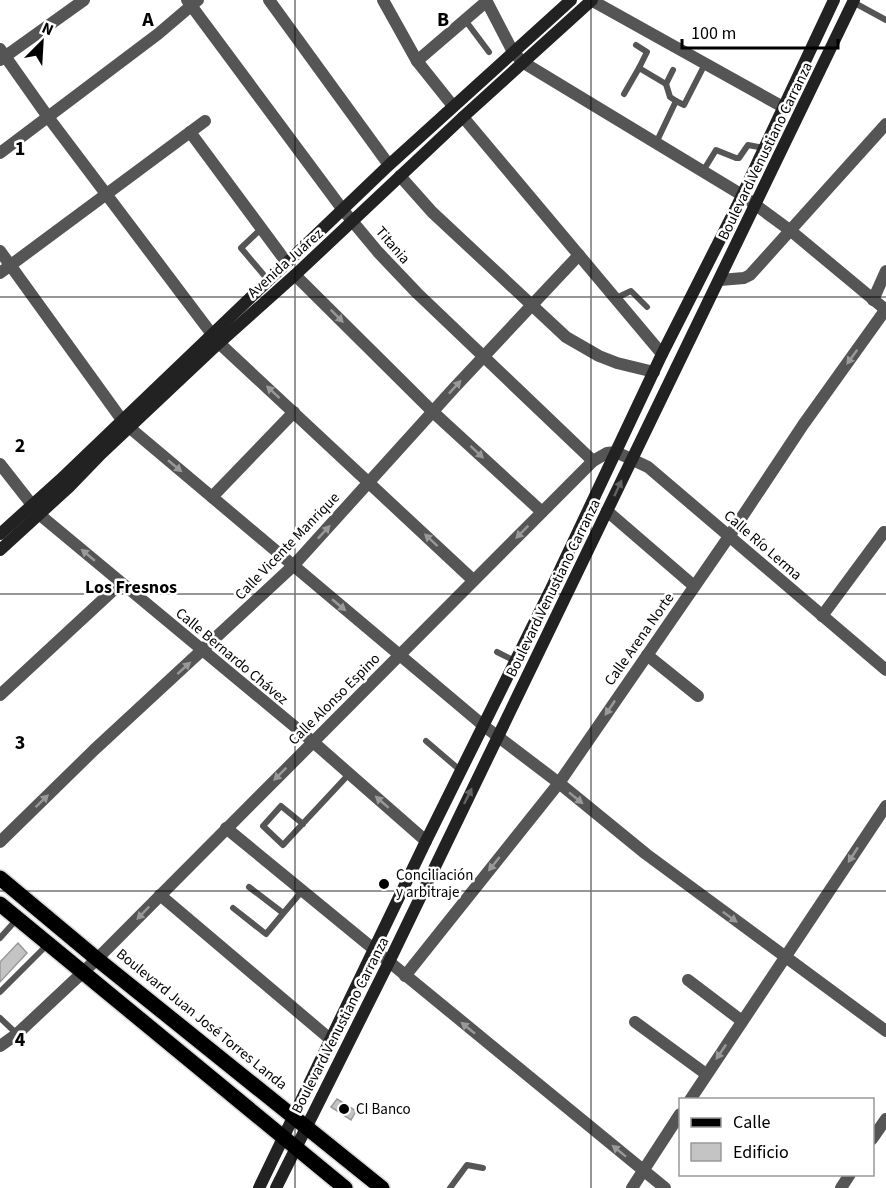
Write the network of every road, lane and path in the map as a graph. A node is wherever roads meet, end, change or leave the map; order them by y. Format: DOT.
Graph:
graph roads {
  1 [pos="84,0"];
  2 [pos="269,0"];
  3 [pos="383,0"];
  4 [pos="571,0"];
  5 [pos="591,0"];
  6 [pos="834,0"];
  7 [pos="487,1"];
  8 [pos="854,1"];
  9 [pos="192,2"];
  10 [pos="465,20"];
  11 [pos="886,20"];
  12 [pos="636,45"];
  13 [pos="489,52"];
  14 [pos="513,52"];
  15 [pos="2,55"];
  16 [pos="417,61"];
  17 [pos="524,63"];
  18 [pos="705,64"];
  19 [pos="639,68"];
  20 [pos="673,69"];
  21 [pos="666,84"];
  22 [pos="624,94"];
  23 [pos="676,101"];
  24 [pos="453,106"];
  25 [pos="783,107"];
  26 [pos="48,117"];
  27 [pos="463,117"];
  28 [pos="205,121"];
  29 [pos="886,124"];
  30 [pos="190,132"];
  31 [pos="656,143"];
  32 [pos="764,148"];
  33 [pos="0,153"];
  34 [pos="389,165"];
  35 [pos="703,171"];
  36 [pos="400,176"];
  37 [pos="107,195"];
  38 [pos="742,195"];
  39 [pos="756,205"];
  40 [pos="344,210"];
  41 [pos="353,222"];
  42 [pos="262,228"];
  43 [pos="790,231"];
  44 [pos="0,250"];
  45 [pos="579,255"];
  46 [pos="287,263"];
  47 [pos="11,265"];
  48 [pos="886,272"];
  49 [pos="0,273"];
  50 [pos="296,275"];
  51 [pos="720,280"];
  52 [pos="268,281"];
  53 [pos="616,298"];
  54 [pos="873,300"];
  55 [pos="532,307"];
  56 [pos="647,307"];
  57 [pos="886,309"];
  58 [pos="215,338"];
  59 [pos="662,354"];
  60 [pos="484,357"];
  61 [pos="654,372"];
  62 [pos="294,412"];
  63 [pos="433,412"];
  64 [pos="126,424"];
  65 [pos="616,452"];
  66 [pos="633,458"];
  67 [pos="593,461"];
  68 [pos="0,464"];
  69 [pos="370,482"];
  70 [pos="212,497"];
  71 [pos="35,510"];
  72 [pos="607,511"];
  73 [pos="542,512"];
  74 [pos="884,532"];
  75 [pos="0,534"];
  76 [pos="730,535"];
  77 [pos="0,550"];
  78 [pos="293,566"];
  79 [pos="473,580"];
  80 [pos="121,583"];
  81 [pos="694,586"];
  82 [pos="822,616"];
  83 [pos="203,651"];
  84 [pos="497,652"];
  85 [pos="399,655"];
  86 [pos="646,655"];
  87 [pos="515,661"];
  88 [pos="886,670"];
  89 [pos="0,695"];
  90 [pos="698,696"];
  91 [pos="484,726"];
  92 [pos="497,736"];
  93 [pos="312,741"];
  94 [pos="426,741"];
  95 [pos="461,771"];
  96 [pos="349,774"];
  97 [pos="559,783"];
  98 [pos="886,806"];
  99 [pos="303,824"];
  100 [pos="226,828"];
  101 [pos="426,841"];
  102 [pos="0,842"];
  103 [pos="0,878"];
  104 [pos="249,887"];
  105 [pos="302,890"];
  106 [pos="160,895"];
  107 [pos="0,904"];
  108 [pos="233,908"];
  109 [pos="283,913"];
  110 [pos="18,918"];
  111 [pos="0,938"];
  112 [pos="48,944"];
  113 [pos="374,950"];
  114 [pos="786,958"];
  115 [pos="97,959"];
  116 [pos="388,962"];
  117 [pos="83,973"];
  118 [pos="405,976"];
  119 [pos="688,980"];
  120 [pos="0,992"];
  121 [pos="0,1018"];
  122 [pos="742,1021"];
  123 [pos="635,1022"];
  124 [pos="886,1031"];
  125 [pos="17,1034"];
  126 [pos="330,1039"];
  127 [pos="0,1046"];
  128 [pos="706,1074"];
  129 [pos="691,1098"];
  130 [pos="294,1116"];
  131 [pos="679,1117"];
  132 [pos="886,1119"];
  133 [pos="306,1126"];
  134 [pos="283,1137"];
  135 [pos="874,1137"];
  136 [pos="296,1147"];
  137 [pos="483,1168"];
  138 [pos="644,1171"];
  139 [pos="259,1188"];
  140 [pos="276,1188"];
  141 [pos="345,1188"];
  142 [pos="382,1188"];
  143 [pos="450,1188"];
  144 [pos="632,1188"];
  145 [pos="665,1188"];
  1 -- 15 [label="street"];
  2 -- 34 [label="street"];
  3 -- 16 [label="street"];
  4 -- 14 [label="main road, Avenida Juárez"];
  5 -- 17 [label="main road, Avenida Juárez"];
  5 -- 18 [label="street"];
  6 -- 25 [label="main road, Boulevard Venustiano Carranza"];
  7 -- 10 [label="street"];
  7 -- 14 [label="street"];
  8 -- 11 [label="lane"];
  8 -- 39 [label="main road, Boulevard Venustiano Carranza"];
  9 -- 26 [label="street"];
  9 -- 40 [label="street, Titania"];
  10 -- 13 [label="lane"];
  10 -- 16 [label="street"];
  12 -- 19 [label="lane"];
  14 -- 17 [label="street"];
  14 -- 24 [label="main road, Avenida Juárez"];
  15 -- 26 [label="street"];
  16 -- 24 [label="street"];
  17 -- 27 [label="main road, Avenida Juárez"];
  17 -- 31 [label="street"];
  18 -- 23 [label="lane"];
  18 -- 25 [label="street"];
  19 -- 21 [label="lane"];
  19 -- 22 [label="lane"];
  20 -- 21 [label="lane"];
  21 -- 23 [label="lane"];
  23 -- 31 [label="lane"];
  24 -- 34 [label="main road, Avenida Juárez"];
  25 -- 32 [label="main road, Boulevard Venustiano Carranza"];
  26 -- 33 [label="street"];
  26 -- 37 [label="street"];
  27 -- 36 [label="main road, Avenida Juárez"];
  27 -- 45 [label="street"];
  28 -- 30 [label="street"];
  29 -- 43 [label="street"];
  30 -- 37 [label="street"];
  30 -- 42 [label="street"];
  31 -- 35 [label="street"];
  32 -- 35 [label="lane"];
  32 -- 38 [label="main road, Boulevard Venustiano Carranza"];
  34 -- 40 [label="main road, Avenida Juárez"];
  35 -- 38 [label="street"];
  36 -- 41 [label="main road, Avenida Juárez"];
  36 -- 55 [label="street"];
  37 -- 47 [label="street"];
  37 -- 58 [label="street"];
  38 -- 39 [label="street"];
  38 -- 59 [label="main road, Boulevard Venustiano Carranza"];
  39 -- 43 [label="street"];
  39 -- 51 [label="main road, Boulevard Venustiano Carranza"];
  40 -- 41 [label="street, Titania"];
  40 -- 46 [label="main road, Avenida Juárez"];
  41 -- 50 [label="main road, Avenida Juárez"];
  41 -- 60 [label="street, Titania"];
  42 -- 46 [label="street"];
  42 -- 52 [label="lane"];
  43 -- 51 [label="street"];
  43 -- 54 [label="street"];
  44 -- 47 [label="street"];
  45 -- 53 [label="street"];
  45 -- 55 [label="street, Calle Vicente Manrique"];
  46 -- 52 [label="main road, Avenida Juárez"];
  47 -- 49 [label="street"];
  47 -- 64 [label="street"];
  48 -- 54 [label="street"];
  50 -- 58 [label="main road, Avenida Juárez"];
  50 -- 63 [label="street, one-way"];
  51 -- 66 [label="main road, Boulevard Venustiano Carranza"];
  52 -- 58 [label="main road, Avenida Juárez"];
  53 -- 56 [label="lane"];
  53 -- 59 [label="street"];
  54 -- 57 [label="street"];
  55 -- 60 [label="street, Calle Vicente Manrique"];
  55 -- 61 [label="street"];
  57 -- 76 [label="street, Calle Arena Norte, one-way"];
  62 -- 58 [label="street, one-way"];
  58 -- 64 [label="main road, Avenida Juárez"];
  59 -- 61 [label="main road, Boulevard Venustiano Carranza"];
  63 -- 60 [label="street, Calle Vicente Manrique, one-way"];
  60 -- 67 [label="street, Titania"];
  61 -- 65 [label="main road, Boulevard Venustiano Carranza"];
  62 -- 69 [label="street"];
  62 -- 70 [label="street"];
  63 -- 69 [label="street, Calle Vicente Manrique"];
  63 -- 73 [label="street, one-way"];
  64 -- 70 [label="street, one-way"];
  64 -- 71 [label="main road, Avenida Juárez"];
  65 -- 66 [label="street, Calle Río Lerma"];
  65 -- 67 [label="street"];
  65 -- 87 [label="main road, Boulevard Venustiano Carranza"];
  72 -- 66 [label="main road, Boulevard Venustiano Carranza, one-way"];
  66 -- 76 [label="street, Calle Río Lerma"];
  67 -- 73 [label="street, Calle Alonso Espino"];
  68 -- 71 [label="street, Calle Bernardo Chávez"];
  78 -- 69 [label="street, Calle Vicente Manrique, one-way"];
  79 -- 69 [label="street, one-way"];
  70 -- 78 [label="street"];
  71 -- 75 [label="main road, Avenida Juárez"];
  71 -- 77 [label="main road, Avenida Juárez"];
  80 -- 71 [label="street, Calle Bernardo Chávez, one-way"];
  72 -- 81 [label="street"];
  72 -- 92 [label="main road, Boulevard Venustiano Carranza"];
  73 -- 79 [label="street, Calle Alonso Espino, one-way"];
  74 -- 82 [label="street"];
  76 -- 81 [label="street, Calle Arena Norte"];
  76 -- 82 [label="street, Calle Río Lerma"];
  78 -- 83 [label="street, Calle Vicente Manrique"];
  78 -- 85 [label="street, one-way"];
  79 -- 85 [label="street, Calle Alonso Espino"];
  80 -- 83 [label="street, Calle Bernardo Chávez"];
  80 -- 89 [label="street"];
  81 -- 86 [label="street, Calle Arena Norte"];
  82 -- 88 [label="street, Calle Río Lerma"];
  83 -- 93 [label="street, Calle Bernardo Chávez"];
  102 -- 83 [label="street, Calle Vicente Manrique, one-way"];
  84 -- 87 [label="lane"];
  85 -- 91 [label="street"];
  85 -- 93 [label="street, Calle Alonso Espino"];
  86 -- 90 [label="street"];
  86 -- 97 [label="street, Calle Arena Norte, one-way"];
  87 -- 91 [label="main road, Boulevard Venustiano Carranza"];
  91 -- 92 [label="street"];
  91 -- 95 [label="main road, Boulevard Venustiano Carranza"];
  92 -- 97 [label="street"];
  116 -- 92 [label="main road, Boulevard Venustiano Carranza, one-way"];
  93 -- 96 [label="street, Calle Bernardo Chávez"];
  93 -- 100 [label="street, Calle Alonso Espino, one-way"];
  94 -- 95 [label="lane"];
  95 -- 101 [label="main road, Boulevard Venustiano Carranza"];
  96 -- 99 [label="lane"];
  101 -- 96 [label="street, Calle Bernardo Chávez, one-way"];
  97 -- 114 [label="street, one-way"];
  97 -- 118 [label="street, Calle Arena Norte, one-way"];
  98 -- 114 [label="street, one-way"];
  99 -- 99 [label="lane"];
  100 -- 105 [label="street"];
  100 -- 106 [label="street, Calle Alonso Espino"];
  101 -- 113 [label="main road, Boulevard Venustiano Carranza"];
  103 -- 115 [label="main road, Boulevard Juan José Torres Landa"];
  104 -- 109 [label="lane"];
  105 -- 109 [label="lane"];
  105 -- 113 [label="street"];
  106 -- 115 [label="street, Calle Alonso Espino, one-way"];
  106 -- 126 [label="street"];
  107 -- 110 [label="main road"];
  108 -- 109 [label="lane"];
  110 -- 111 [label="lane"];
  110 -- 112 [label="main road"];
  112 -- 117 [label="main road"];
  112 -- 120 [label="lane"];
  113 -- 116 [label="street"];
  113 -- 126 [label="main road, Boulevard Venustiano Carranza"];
  114 -- 122 [label="street"];
  114 -- 124 [label="street"];
  115 -- 117 [label="street, Calle Alonso Espino"];
  115 -- 130 [label="main road, Boulevard Juan José Torres Landa"];
  116 -- 118 [label="street"];
  116 -- 133 [label="main road, Boulevard Venustiano Carranza"];
  117 -- 125 [label="street, Calle Alonso Espino"];
  117 -- 134 [label="main road"];
  138 -- 118 [label="street, one-way"];
  119 -- 122 [label="street"];
  121 -- 125 [label="lane"];
  122 -- 128 [label="street, one-way"];
  123 -- 128 [label="street"];
  125 -- 127 [label="street, Calle Alonso Espino"];
  126 -- 130 [label="main road, Boulevard Venustiano Carranza"];
  128 -- 129 [label="street"];
  130 -- 133 [label="main road, Boulevard Juan José Torres Landa"];
  130 -- 134 [label="main road, Boulevard Venustiano Carranza"];
  131 -- 138 [label="street"];
  132 -- 135 [label="street"];
  133 -- 136 [label="main road, Boulevard Venustiano Carranza"];
  133 -- 142 [label="main road, Boulevard Juan José Torres Landa"];
  134 -- 136 [label="main road"];
  134 -- 139 [label="main road, Boulevard Venustiano Carranza"];
  136 -- 140 [label="main road, Boulevard Venustiano Carranza"];
  136 -- 141 [label="main road"];
  137 -- 143 [label="lane"];
  138 -- 144 [label="street"];
  138 -- 145 [label="street"];
}
